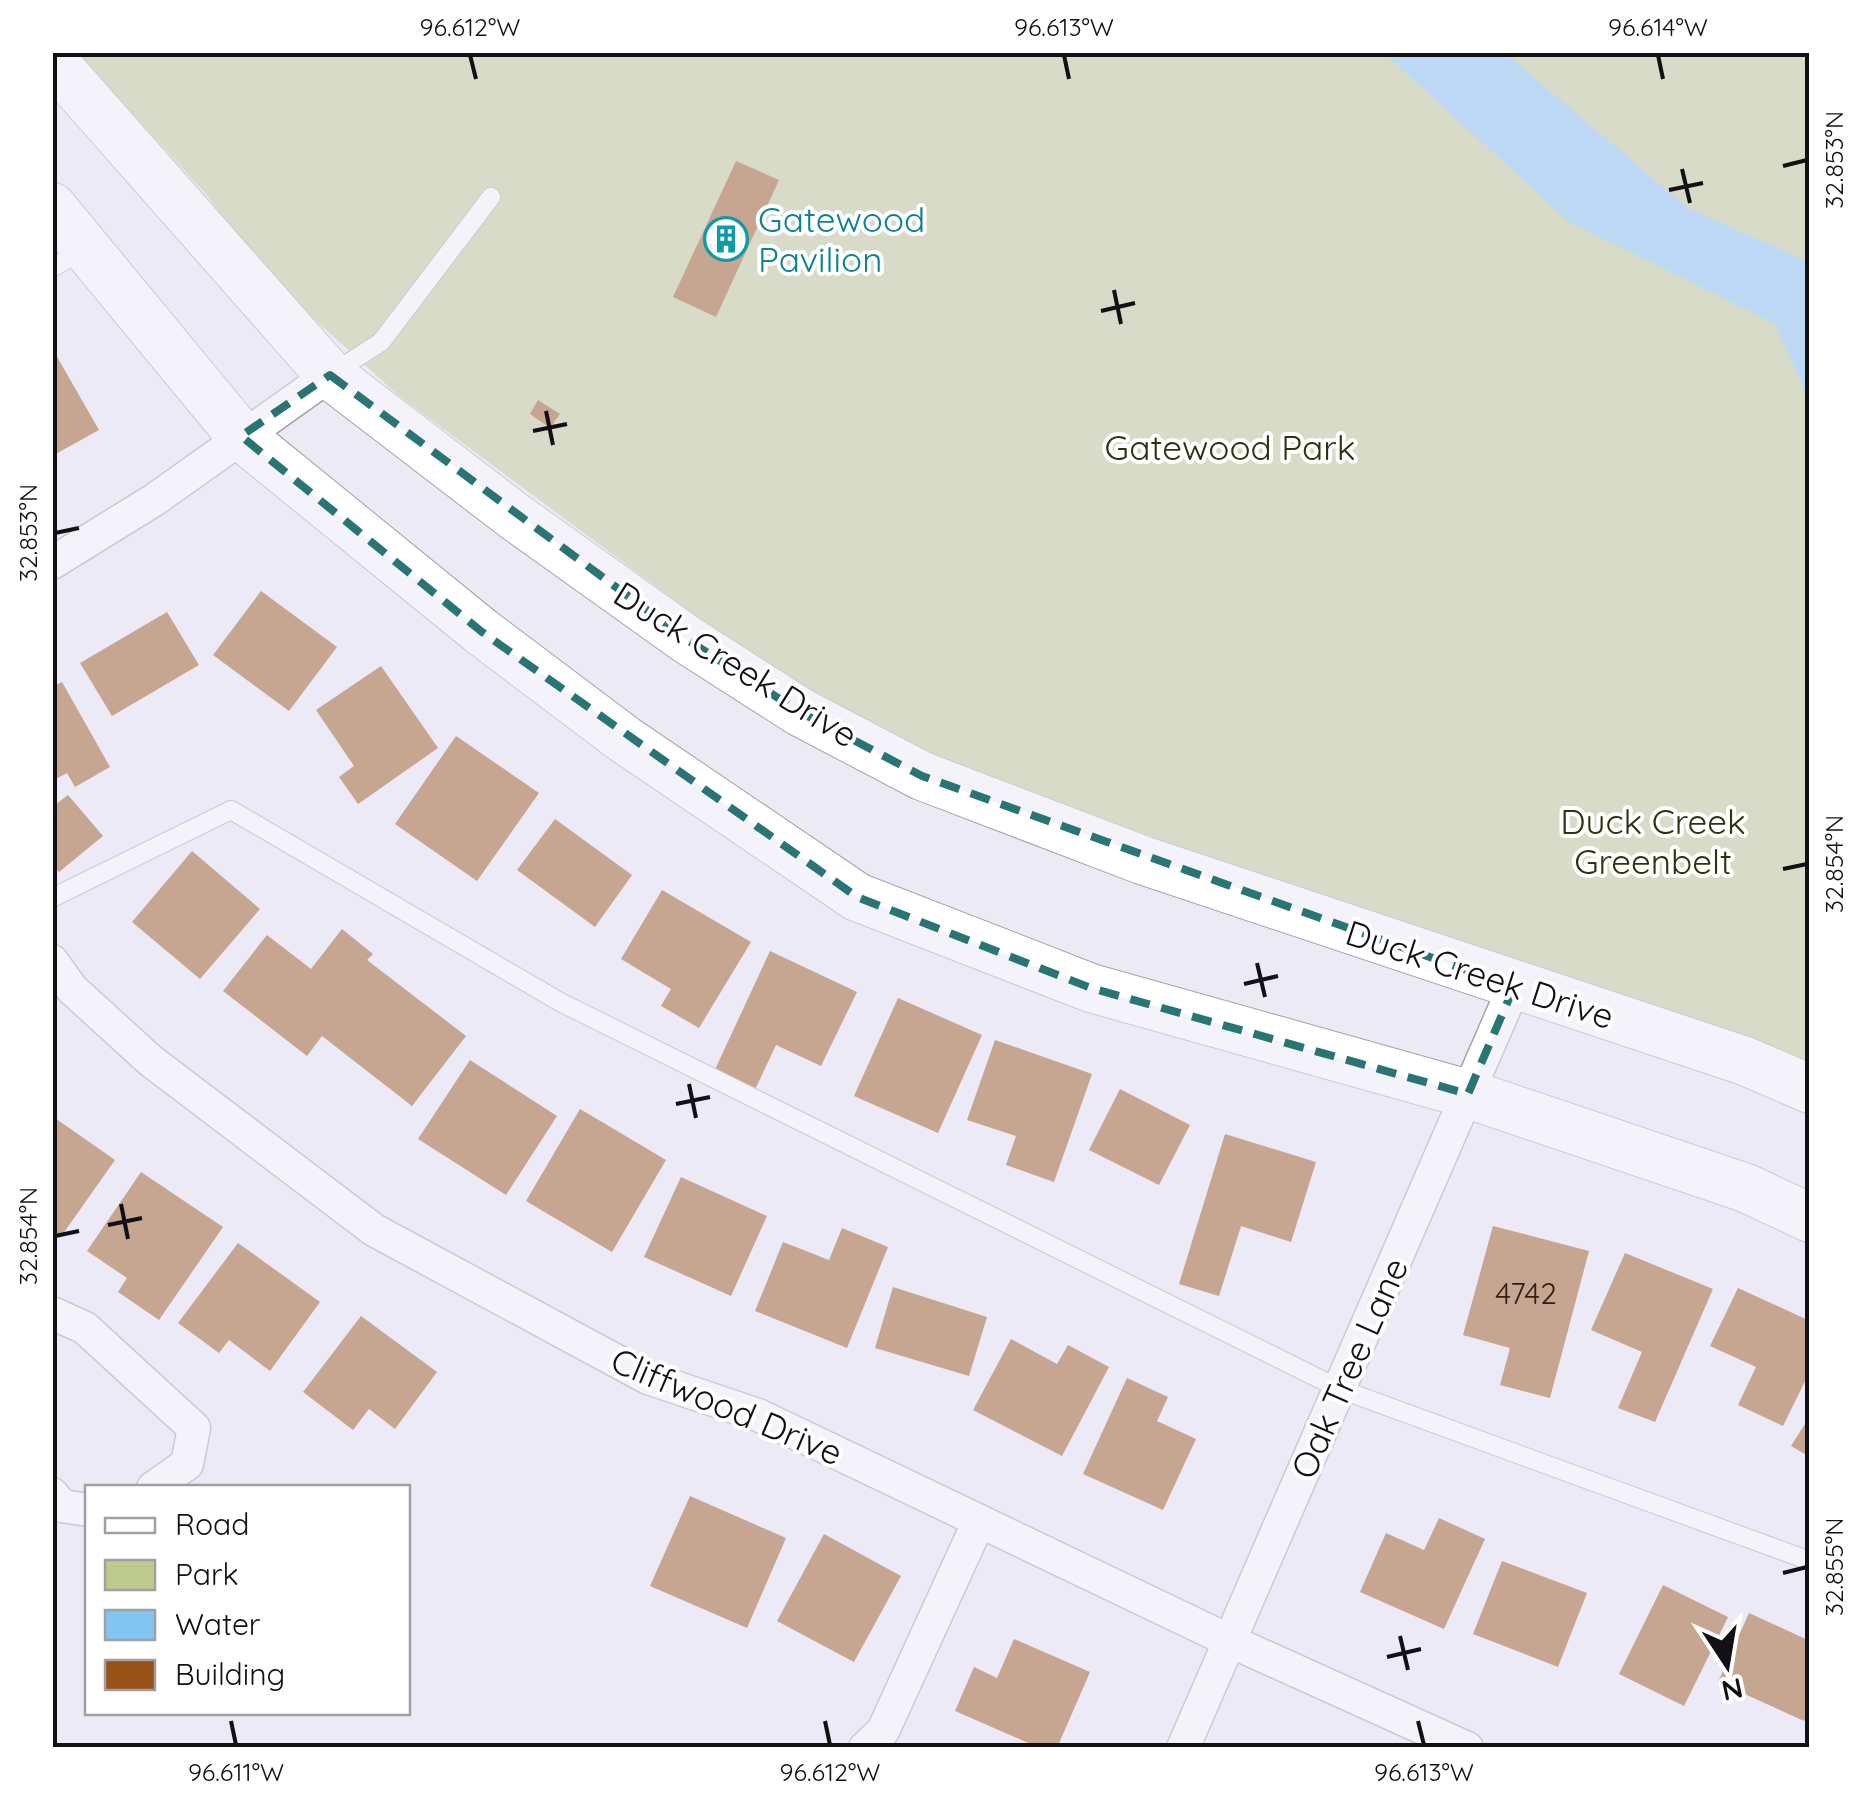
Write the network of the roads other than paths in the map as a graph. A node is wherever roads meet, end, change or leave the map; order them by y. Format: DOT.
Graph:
graph roads {
  1 [pos="52,60"];
  2 [pos="490,197"];
  3 [pos="52,207"];
  4 [pos="70,257"];
  5 [pos="330,375"];
  6 [pos="242,436"];
  7 [pos="52,562"];
  8 [pos="52,898"];
  9 [pos="52,961"];
  10 [pos="1514,988"];
  11 [pos="1810,1088"];
  12 [pos="1468,1094"];
  13 [pos="1810,1218"];
  14 [pos="52,1313"];
  15 [pos="1340,1389"];
  16 [pos="157,1485"];
  17 [pos="52,1494"];
  18 [pos="85,1510"];
  19 [pos="979,1521"];
  20 [pos="1810,1560"];
  21 [pos="1230,1641"];
  22 [pos="865,1748"];
  23 [pos="1183,1748"];
  24 [pos="1467,1748"];
  1 -- 5 [label="main road, Duck Creek Drive"];
  2 -- 5 [label="lane"];
  3 -- 4 [label="main road"];
  4 -- 6 [label="main road"];
  5 -- 6 [label="street"];
  5 -- 10 [label="main road, Duck Creek Drive"];
  6 -- 7 [label="street"];
  6 -- 12 [label="main road"];
  8 -- 15 [label="lane"];
  9 -- 19 [label="street, Cliffwood Drive"];
  10 -- 11 [label="main road, Duck Creek Drive"];
  10 -- 12 [label="street, Oak Tree Lane"];
  12 -- 13 [label="main road"];
  12 -- 15 [label="street, Oak Tree Lane"];
  14 -- 16 [label="street"];
  15 -- 20 [label="lane"];
  15 -- 21 [label="street, Oak Tree Lane"];
  17 -- 18 [label="street"];
  19 -- 21 [label="street, Cliffwood Drive"];
  19 -- 22 [label="street"];
  21 -- 23 [label="street, Oak Tree Lane"];
  21 -- 24 [label="street, Cliffwood Drive"];
}
